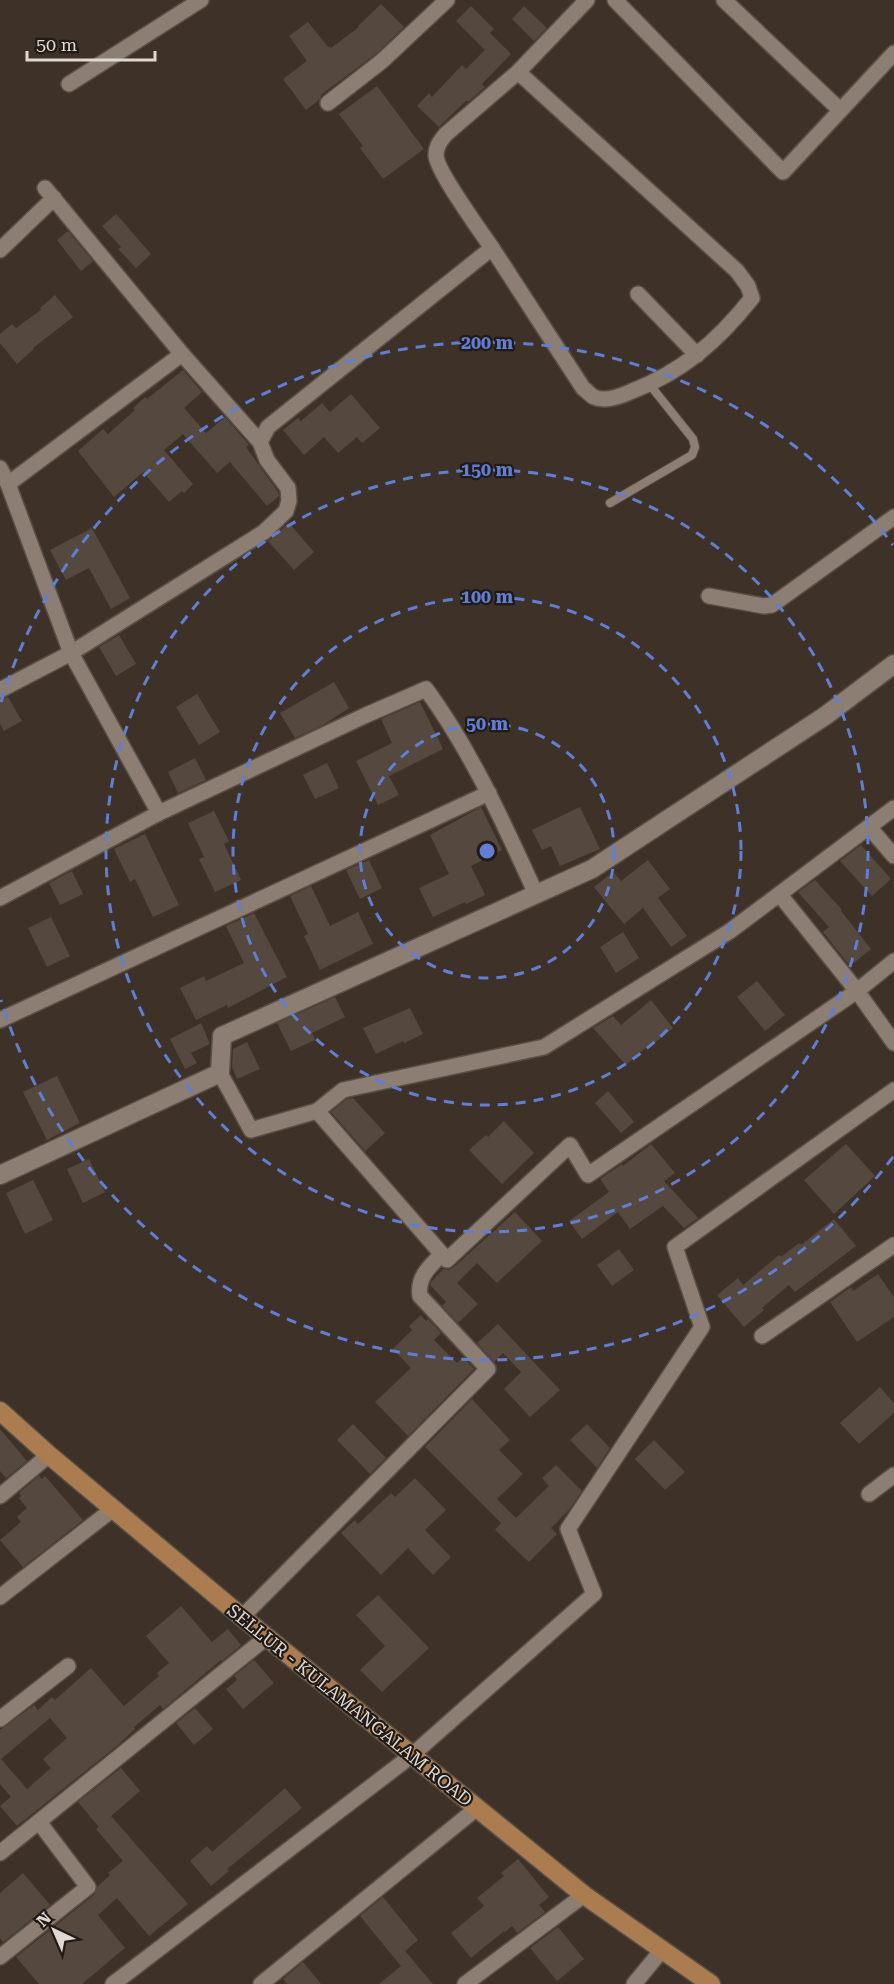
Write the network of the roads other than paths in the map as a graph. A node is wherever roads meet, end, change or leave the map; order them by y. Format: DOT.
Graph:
graph roads {
  1 [pos="201,0"];
  2 [pos="447,0"];
  3 [pos="587,0"];
  4 [pos="615,0"];
  5 [pos="730,2"];
  6 [pos="894,53"];
  7 [pos="518,72"];
  8 [pos="69,84"];
  9 [pos="328,104"];
  10 [pos="840,110"];
  11 [pos="492,248"];
  12 [pos="0,250"];
  13 [pos="638,294"];
  14 [pos="183,354"];
  15 [pos="697,355"];
  16 [pos="650,385"];
  17 [pos="260,442"];
  18 [pos="0,468"];
  19 [pos="8,484"];
  20 [pos="610,503"];
  21 [pos="894,518"];
  22 [pos="709,596"];
  23 [pos="71,653"];
  24 [pos="894,664"];
  25 [pos="0,690"];
  26 [pos="489,794"];
  27 [pos="894,808"];
  28 [pos="159,813"];
  29 [pos="869,827"];
  30 [pos="894,856"];
  31 [pos="536,894"];
  32 [pos="780,895"];
  33 [pos="0,898"];
  34 [pos="894,962"];
  35 [pos="857,992"];
  36 [pos="0,1020"];
  37 [pos="894,1043"];
  38 [pos="219,1073"];
  39 [pos="894,1090"];
  40 [pos="317,1112"];
  41 [pos="0,1175"];
  42 [pos="894,1245"];
  43 [pos="442,1254"];
  44 [pos="762,1336"];
  45 [pos="0,1411"];
  46 [pos="49,1455"];
  47 [pos="894,1475"];
  48 [pos="869,1494"];
  49 [pos="0,1496"];
  50 [pos="113,1509"];
  51 [pos="0,1597"];
  52 [pos="242,1617"];
  53 [pos="267,1637"];
  54 [pos="68,1666"];
  55 [pos="0,1719"];
  56 [pos="411,1756"];
  57 [pos="477,1808"];
  58 [pos="39,1822"];
  59 [pos="0,1853"];
  60 [pos="584,1895"];
  61 [pos="662,1950"];
  62 [pos="0,1957"];
  63 [pos="113,1984"];
  64 [pos="261,1984"];
  65 [pos="465,1984"];
  66 [pos="634,1984"];
  67 [pos="711,1984"];
  1 -- 8 [label="street"];
  2 -- 9 [label="street"];
  3 -- 7 [label="street"];
  4 -- 10 [label="street"];
  5 -- 10 [label="street"];
  6 -- 10 [label="street"];
  7 -- 11 [label="street"];
  7 -- 15 [label="street"];
  11 -- 16 [label="street"];
  11 -- 17 [label="street"];
  12 -- 14 [label="street"];
  13 -- 15 [label="street"];
  14 -- 17 [label="street"];
  14 -- 19 [label="street"];
  15 -- 16 [label="street"];
  16 -- 20 [label="lane"];
  17 -- 23 [label="street"];
  18 -- 19 [label="street"];
  19 -- 23 [label="street"];
  21 -- 22 [label="street"];
  23 -- 25 [label="street"];
  23 -- 28 [label="street"];
  24 -- 31 [label="street"];
  26 -- 28 [label="street"];
  26 -- 31 [label="street"];
  26 -- 36 [label="street"];
  27 -- 29 [label="street"];
  28 -- 33 [label="street"];
  29 -- 30 [label="street"];
  29 -- 32 [label="street"];
  31 -- 38 [label="street"];
  32 -- 35 [label="street"];
  32 -- 40 [label="street"];
  34 -- 35 [label="street"];
  35 -- 37 [label="street"];
  35 -- 43 [label="street"];
  38 -- 40 [label="street"];
  38 -- 41 [label="street"];
  39 -- 56 [label="street"];
  40 -- 43 [label="street"];
  42 -- 44 [label="street"];
  43 -- 52 [label="street"];
  45 -- 46 [label="main road, SELLUR - KULAMANGALAM ROAD"];
  46 -- 49 [label="street"];
  46 -- 50 [label="main road, SELLUR - KULAMANGALAM ROAD"];
  47 -- 48 [label="street"];
  50 -- 51 [label="street"];
  50 -- 52 [label="main road, SELLUR - KULAMANGALAM ROAD"];
  52 -- 53 [label="main road, SELLUR - KULAMANGALAM ROAD"];
  53 -- 56 [label="main road, SELLUR - KULAMANGALAM ROAD"];
  53 -- 58 [label="street"];
  54 -- 55 [label="street"];
  56 -- 57 [label="main road, SELLUR - KULAMANGALAM ROAD"];
  56 -- 63 [label="street"];
  57 -- 60 [label="main road, SELLUR - KULAMANGALAM ROAD"];
  57 -- 64 [label="street"];
  58 -- 59 [label="street"];
  58 -- 62 [label="street"];
  60 -- 61 [label="main road, SELLUR - KULAMANGALAM ROAD"];
  60 -- 65 [label="street"];
  61 -- 66 [label="street"];
  61 -- 67 [label="main road, SELLUR - KULAMANGALAM ROAD"];
}
